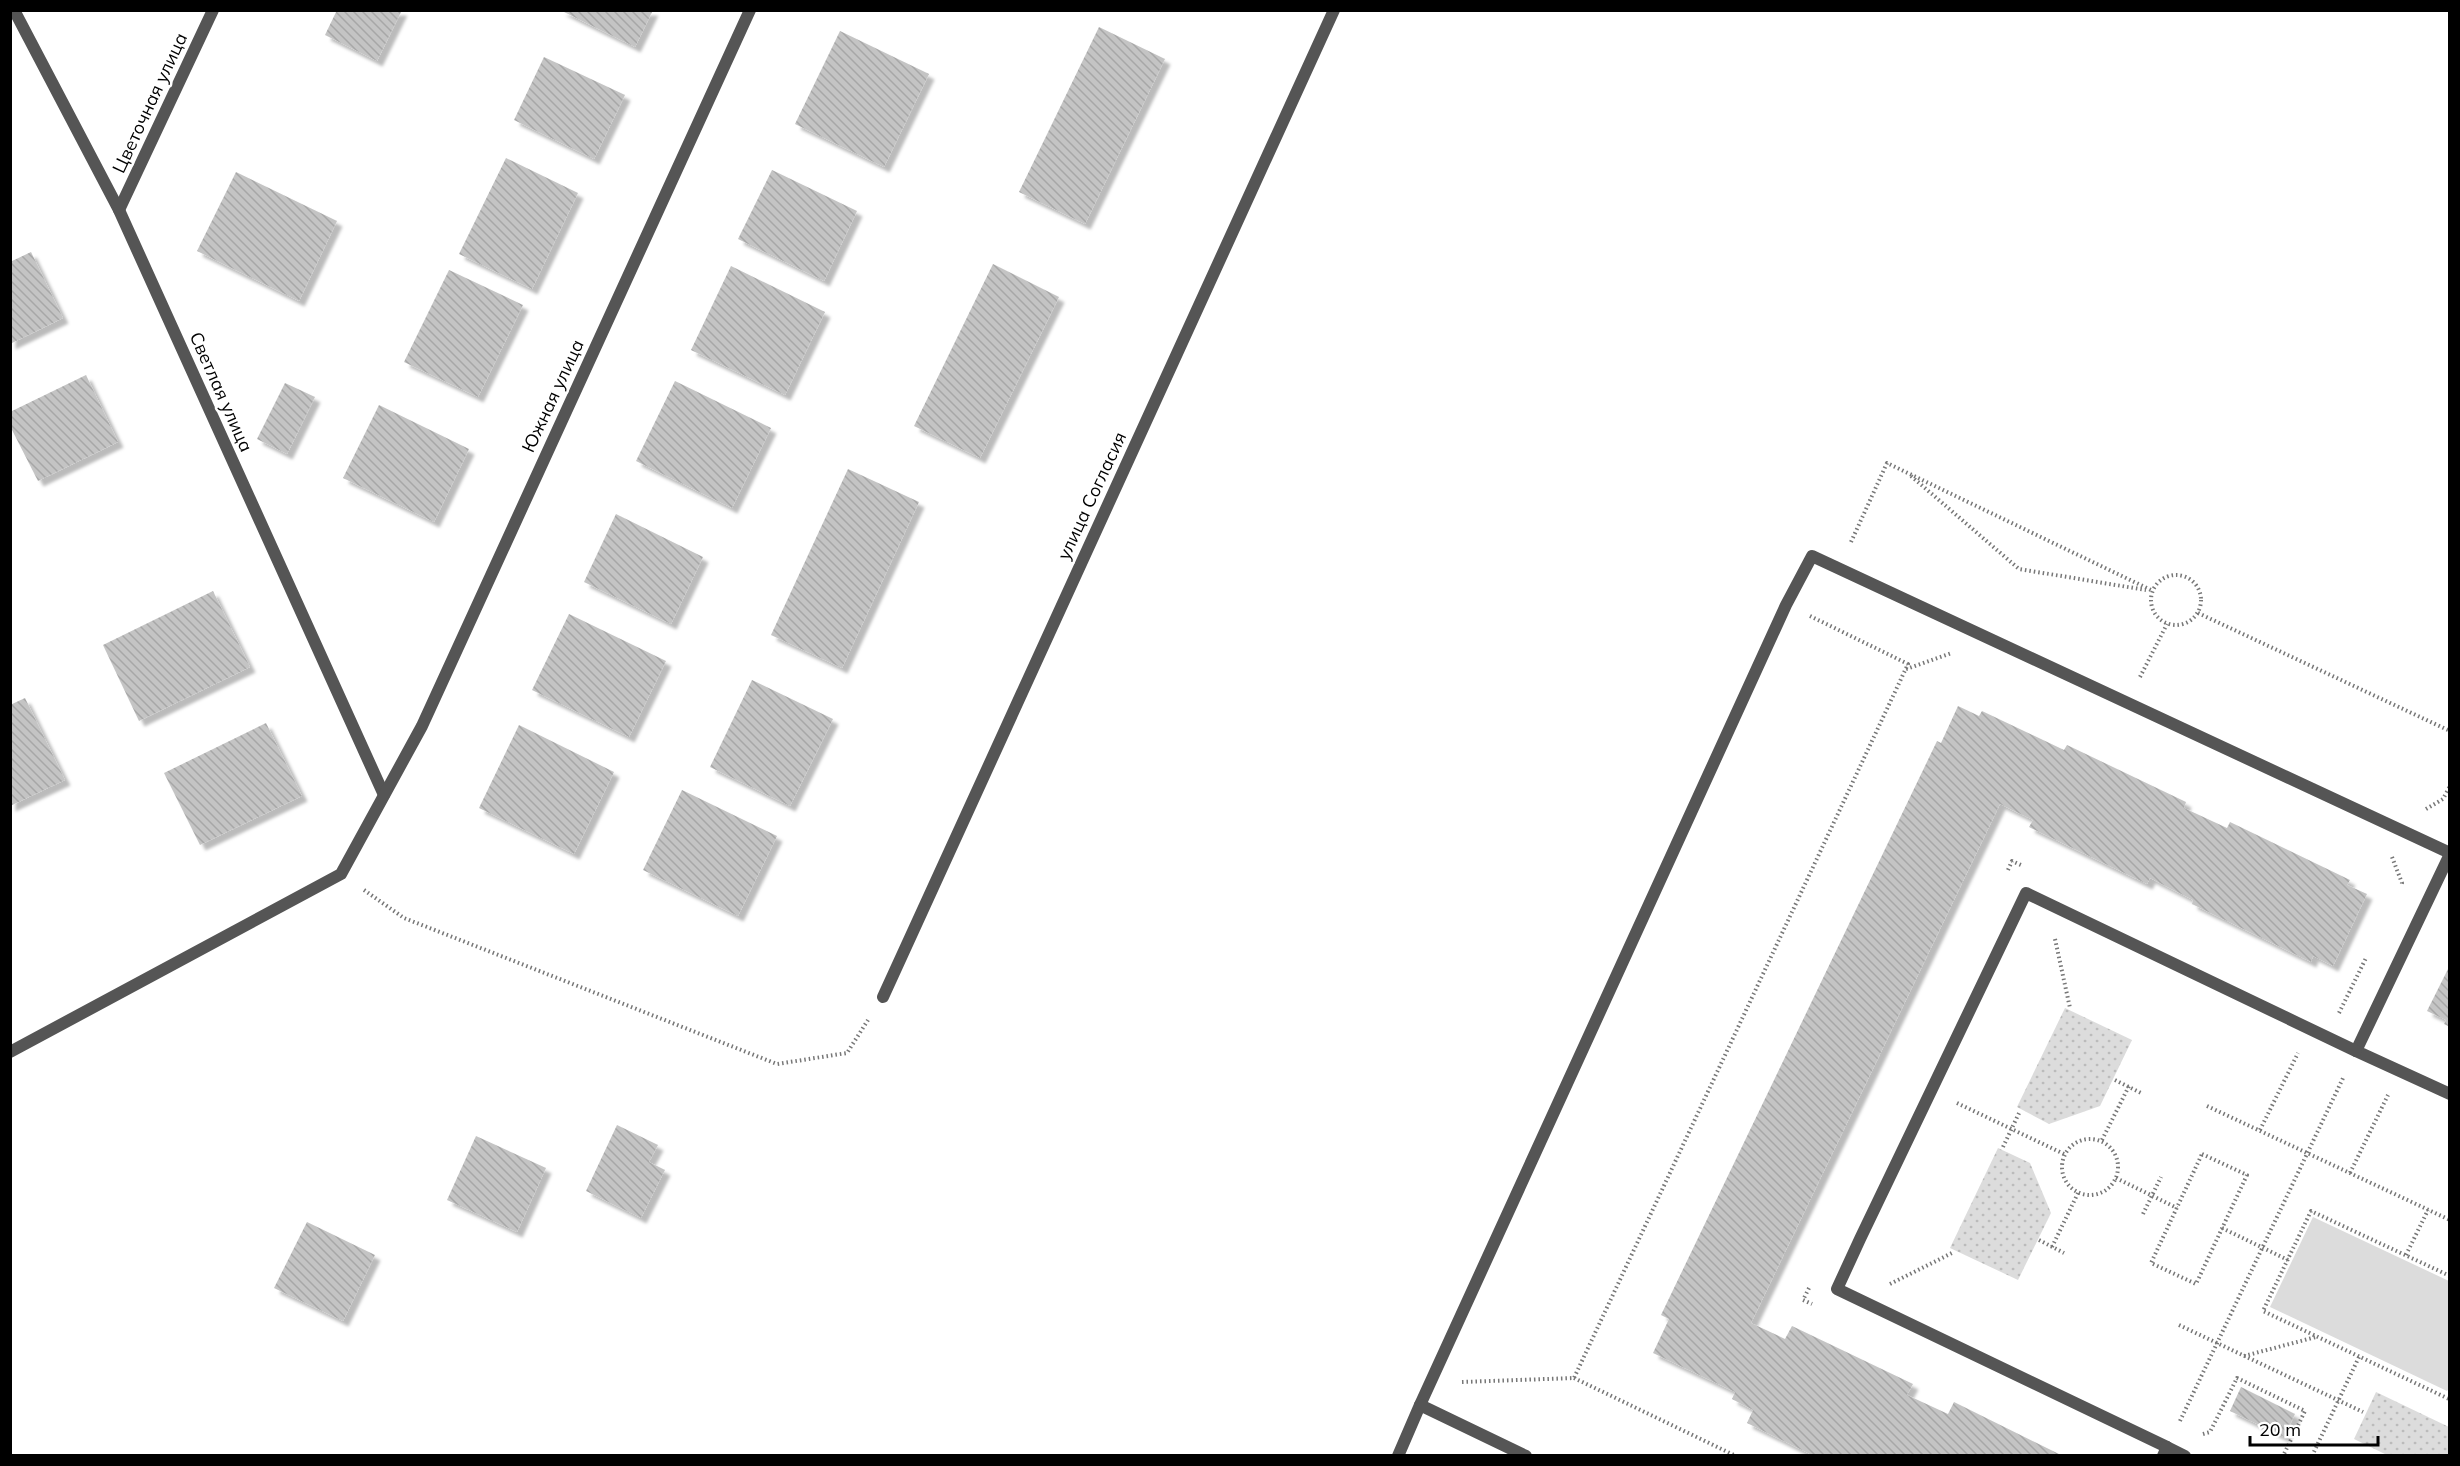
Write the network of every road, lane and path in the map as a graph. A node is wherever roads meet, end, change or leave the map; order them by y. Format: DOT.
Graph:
graph roads {
  1 [pos="14,10"];
  2 [pos="213,10"];
  3 [pos="750,10"];
  4 [pos="1334,10"];
  5 [pos="119,210"];
  6 [pos="1906,472"];
  7 [pos="1838,568"];
  8 [pos="2152,591"];
  9 [pos="1786,604"];
  10 [pos="2198,613"];
  11 [pos="1814,618"];
  12 [pos="2167,624"];
  13 [pos="1949,646"];
  14 [pos="1905,670"];
  15 [pos="2127,703"];
  16 [pos="2450,731"];
  17 [pos="384,795"];
  18 [pos="2384,852"];
  19 [pos="2449,853"];
  20 [pos="2022,866"];
  21 [pos="2007,872"];
  22 [pos="341,874"];
  23 [pos="2397,893"];
  24 [pos="2368,954"];
  25 [pos="883,997"];
  26 [pos="2328,1009"];
  27 [pos="2338,1014"];
  28 [pos="2367,1027"];
  29 [pos="2356,1051"];
  30 [pos="10,1052"];
  31 [pos="2309,1054"];
  32 [pos="2115,1080"];
  33 [pos="2128,1086"];
  34 [pos="2380,1089"];
  35 [pos="1931,1091"];
  36 [pos="2141,1093"];
  37 [pos="2450,1094"];
  38 [pos="2207,1106"];
  39 [pos="2020,1111"];
  40 [pos="2012,1129"];
  41 [pos="2260,1130"];
  42 [pos="2102,1140"];
  43 [pos="2003,1147"];
  44 [pos="2307,1153"];
  45 [pos="2064,1154"];
  46 [pos="2350,1173"];
  47 [pos="2161,1177"];
  48 [pos="2116,1178"];
  49 [pos="2078,1193"];
  50 [pos="2152,1196"];
  51 [pos="2177,1208"];
  52 [pos="2427,1210"];
  53 [pos="2143,1214"];
  54 [pos="2450,1221"];
  55 [pos="2222,1228"];
  56 [pos="2039,1240"];
  57 [pos="2052,1247"];
  58 [pos="2263,1248"];
  59 [pos="2064,1253"];
  60 [pos="2406,1255"];
  61 [pos="2288,1260"];
  62 [pos="2450,1276"];
  63 [pos="1813,1279"];
  64 [pos="1821,1308"];
  65 [pos="2179,1324"];
  66 [pos="2317,1337"];
  67 [pos="2217,1343"];
  68 [pos="2244,1356"];
  69 [pos="2359,1357"];
  70 [pos="1574,1378"];
  71 [pos="1455,1382"];
  72 [pos="2449,1399"];
  73 [pos="2338,1400"];
  74 [pos="1420,1405"];
  75 [pos="2363,1412"];
  76 [pos="2179,1424"];
  77 [pos="2186,1428"];
  78 [pos="2200,1434"];
  79 [pos="2141,1435"];
  80 [pos="2165,1451"];
  81 [pos="1398,1455"];
  82 [pos="1526,1455"];
  83 [pos="1736,1455"];
  84 [pos="2185,1455"];
  85 [pos="2283,1455"];
  86 [pos="2312,1455"];
  1 -- 5 [label="street, Светлая улица"];
  2 -- 5 [label="street, Цветочная улица"];
  3 -- 17 [label="street, Южная улица"];
  4 -- 25 [label="street, улица Согласия"];
  5 -- 17 [label="street, Светлая улица"];
  6 -- 7 [label="path"];
  6 -- 8 [label="path"];
  6 -- 8 [label="path"];
  7 -- 9 [label="street"];
  7 -- 11 [label="path"];
  7 -- 15 [label="street"];
  8 -- 10 [label="path"];
  8 -- 12 [label="path"];
  9 -- 11 [label="path"];
  9 -- 74 [label="street"];
  10 -- 12 [label="path"];
  10 -- 16 [label="path"];
  11 -- 14 [label="path"];
  12 -- 15 [label="path"];
  13 -- 14 [label="path"];
  14 -- 70 [label="path"];
  15 -- 19 [label="street"];
  17 -- 22 [label="street, Южная улица"];
  18 -- 23 [label="path"];
  19 -- 28 [label="street"];
  20 -- 21 [label="path"];
  22 -- 25 [label="path"];
  22 -- 30 [label="street"];
  24 -- 27 [label="path"];
  26 -- 27 [label="path"];
  27 -- 28 [label="path"];
  28 -- 29 [label="street"];
  29 -- 35 [label="street"];
  29 -- 37 [label="street"];
  29 -- 44 [label="path"];
  31 -- 41 [label="path"];
  32 -- 33 [label="path"];
  33 -- 36 [label="path"];
  33 -- 42 [label="path"];
  34 -- 46 [label="path"];
  35 -- 40 [label="path"];
  35 -- 79 [label="street"];
  38 -- 41 [label="path"];
  39 -- 40 [label="path"];
  40 -- 43 [label="path"];
  40 -- 45 [label="path"];
  41 -- 44 [label="path"];
  42 -- 45 [label="path"];
  42 -- 48 [label="path"];
  44 -- 46 [label="path"];
  44 -- 58 [label="path"];
  45 -- 49 [label="path"];
  46 -- 52 [label="path"];
  47 -- 50 [label="path"];
  48 -- 49 [label="path"];
  48 -- 50 [label="path"];
  49 -- 57 [label="path"];
  50 -- 51 [label="path"];
  50 -- 53 [label="path"];
  51 -- 55 [label="path"];
  51 -- 55 [label="path"];
  52 -- 54 [label="path"];
  52 -- 60 [label="path"];
  55 -- 58 [label="path"];
  56 -- 57 [label="path"];
  57 -- 59 [label="path"];
  58 -- 61 [label="path"];
  58 -- 67 [label="path"];
  60 -- 61 [label="path"];
  60 -- 62 [label="path"];
  61 -- 66 [label="path"];
  63 -- 64 [label="path"];
  65 -- 67 [label="path"];
  66 -- 68 [label="path"];
  66 -- 69 [label="path"];
  67 -- 68 [label="path"];
  67 -- 76 [label="path"];
  68 -- 73 [label="path"];
  69 -- 72 [label="path"];
  69 -- 73 [label="path"];
  70 -- 71 [label="path"];
  70 -- 83 [label="path"];
  73 -- 75 [label="path"];
  73 -- 86 [label="path"];
  74 -- 81 [label="street"];
  74 -- 82 [label="street"];
  76 -- 77 [label="path"];
  76 -- 79 [label="path"];
  78 -- 85 [label="path"];
  79 -- 80 [label="street"];
  80 -- 84 [label="street"];
}
